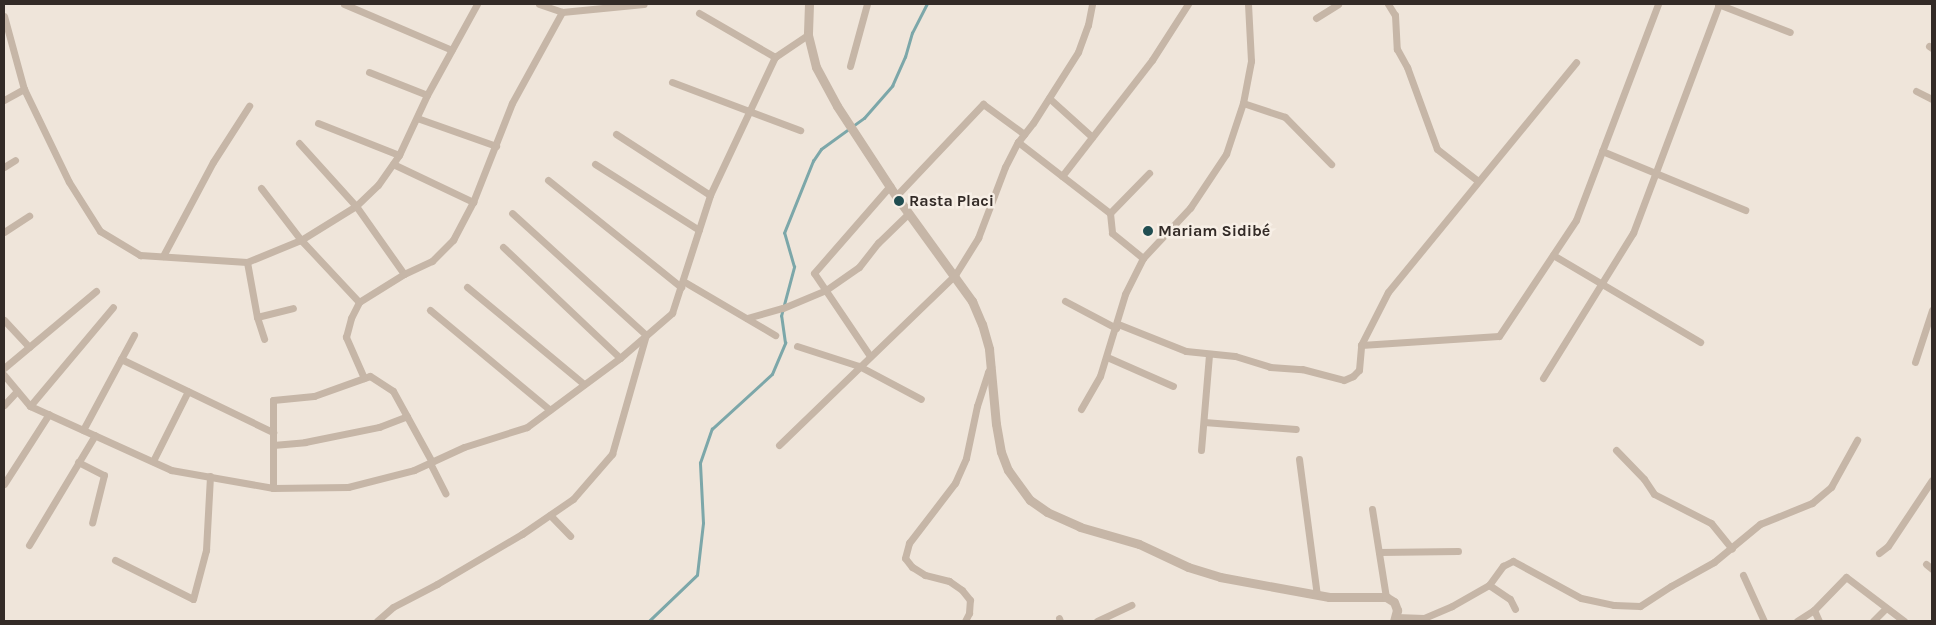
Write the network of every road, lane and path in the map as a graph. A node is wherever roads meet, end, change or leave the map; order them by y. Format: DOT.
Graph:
graph roads {
  1 [pos="344,4"];
  2 [pos="477,4"];
  3 [pos="539,4"];
  4 [pos="644,4"];
  5 [pos="809,4"];
  6 [pos="868,4"];
  7 [pos="1092,4"];
  8 [pos="1188,4"];
  9 [pos="1248,4"];
  10 [pos="1338,4"];
  11 [pos="1388,4"];
  12 [pos="1658,4"];
  13 [pos="1719,4"];
  14 [pos="578,7"];
  15 [pos="562,12"];
  16 [pos="699,12"];
  17 [pos="4,16"];
  18 [pos="1316,18"];
  19 [pos="1790,32"];
  20 [pos="808,35"];
  21 [pos="452,50"];
  22 [pos="774,58"];
  23 [pos="1576,62"];
  24 [pos="850,66"];
  25 [pos="369,72"];
  26 [pos="672,82"];
  27 [pos="24,89"];
  28 [pos="1916,92"];
  29 [pos="427,96"];
  30 [pos="1049,98"];
  31 [pos="1932,99"];
  32 [pos="4,100"];
  33 [pos="1243,103"];
  34 [pos="249,106"];
  35 [pos="750,111"];
  36 [pos="417,118"];
  37 [pos="318,123"];
  38 [pos="800,130"];
  39 [pos="616,134"];
  40 [pos="1024,134"];
  41 [pos="1092,137"];
  42 [pos="1018,142"];
  43 [pos="299,143"];
  44 [pos="496,146"];
  45 [pos="1602,151"];
  46 [pos="399,156"];
  47 [pos="15,160"];
  48 [pos="393,164"];
  49 [pos="595,164"];
  50 [pos="1331,164"];
  51 [pos="4,167"];
  52 [pos="1149,173"];
  53 [pos="1656,173"];
  54 [pos="1062,176"];
  55 [pos="548,180"];
  56 [pos="1478,181"];
  57 [pos="890,186"];
  58 [pos="261,188"];
  59 [pos="710,195"];
  60 [pos="896,196"];
  61 [pos="473,202"];
  62 [pos="356,206"];
  63 [pos="1745,210"];
  64 [pos="512,213"];
  65 [pos="909,213"];
  66 [pos="1110,213"];
  67 [pos="29,216"];
  68 [pos="699,230"];
  69 [pos="4,232"];
  70 [pos="301,240"];
  71 [pos="504,247"];
  72 [pos="1553,255"];
  73 [pos="163,256"];
  74 [pos="1143,258"];
  75 [pos="247,262"];
  76 [pos="404,274"];
  77 [pos="954,274"];
  78 [pos="682,284"];
  79 [pos="1602,284"];
  80 [pos="467,286"];
  81 [pos="826,290"];
  82 [pos="96,291"];
  83 [pos="1065,301"];
  84 [pos="359,302"];
  85 [pos="113,307"];
  86 [pos="293,308"];
  87 [pos="430,310"];
  88 [pos="1932,310"];
  89 [pos="257,317"];
  90 [pos="746,318"];
  91 [pos="4,320"];
  92 [pos="1117,326"];
  93 [pos="134,335"];
  94 [pos="646,335"];
  95 [pos="776,335"];
  96 [pos="264,339"];
  97 [pos="1700,342"];
  98 [pos="1361,345"];
  99 [pos="797,346"];
  100 [pos="29,347"];
  101 [pos="1209,354"];
  102 [pos="870,356"];
  103 [pos="1107,357"];
  104 [pos="620,358"];
  105 [pos="121,359"];
  106 [pos="1914,362"];
  107 [pos="859,366"];
  108 [pos="992,367"];
  109 [pos="4,368"];
  110 [pos="4,376"];
  111 [pos="364,378"];
  112 [pos="1543,378"];
  113 [pos="584,384"];
  114 [pos="1173,386"];
  115 [pos="17,391"];
  116 [pos="188,391"];
  117 [pos="921,399"];
  118 [pos="4,405"];
  119 [pos="30,406"];
  120 [pos="1081,409"];
  121 [pos="550,410"];
  122 [pos="49,414"];
  123 [pos="407,416"];
  124 [pos="1204,422"];
  125 [pos="82,430"];
  126 [pos="1296,430"];
  127 [pos="273,432"];
  128 [pos="95,435"];
  129 [pos="1857,440"];
  130 [pos="273,445"];
  131 [pos="779,445"];
  132 [pos="1202,450"];
  133 [pos="1616,450"];
  134 [pos="1299,459"];
  135 [pos="153,461"];
  136 [pos="78,462"];
  137 [pos="431,462"];
  138 [pos="210,476"];
  139 [pos="1932,480"];
  140 [pos="4,484"];
  141 [pos="272,488"];
  142 [pos="1930,488"];
  143 [pos="445,492"];
  144 [pos="1372,509"];
  145 [pos="550,515"];
  146 [pos="92,523"];
  147 [pos="570,536"];
  148 [pos="29,545"];
  149 [pos="1732,549"];
  150 [pos="1458,551"];
  151 [pos="1379,552"];
  152 [pos="1879,553"];
  153 [pos="115,560"];
  154 [pos="1743,575"];
  155 [pos="1489,585"];
  156 [pos="1317,595"];
  157 [pos="1386,597"];
  158 [pos="1132,605"];
  159 [pos="1886,608"];
  160 [pos="1516,610"];
  161 [pos="1814,610"];
  162 [pos="1395,619"];
  163 [pos="377,621"];
  164 [pos="965,621"];
  165 [pos="1096,621"];
  166 [pos="1764,621"];
  167 [pos="1797,621"];
  168 [pos="1819,621"];
  169 [pos="1873,621"];
  170 [pos="1904,621"];
  1 -- 21 [label="street"];
  2 -- 21 [label="street"];
  3 -- 15 [label="street"];
  4 -- 14 [label="street"];
  5 -- 20 [label="street"];
  6 -- 24 [label="street"];
  7 -- 30 [label="street"];
  8 -- 41 [label="street"];
  9 -- 33 [label="street"];
  10 -- 18 [label="street"];
  11 -- 56 [label="street"];
  12 -- 45 [label="street"];
  13 -- 19 [label="street"];
  13 -- 53 [label="street"];
  14 -- 15 [label="street"];
  15 -- 44 [label="street"];
  16 -- 22 [label="street"];
  17 -- 27 [label="street"];
  20 -- 22 [label="street"];
  20 -- 57 [label="street"];
  21 -- 29 [label="street"];
  22 -- 35 [label="street"];
  23 -- 56 [label="street"];
  25 -- 29 [label="street"];
  26 -- 35 [label="street"];
  27 -- 32 [label="street"];
  27 -- 73 [label="street"];
  28 -- 31 [label="street"];
  29 -- 36 [label="street"];
  30 -- 40 [label="street"];
  30 -- 41 [label="street"];
  33 -- 50 [label="street"];
  33 -- 74 [label="street"];
  34 -- 73 [label="street"];
  35 -- 38 [label="street"];
  35 -- 59 [label="street"];
  36 -- 44 [label="street"];
  36 -- 46 [label="street"];
  37 -- 46 [label="street"];
  39 -- 59 [label="street"];
  40 -- 42 [label="street"];
  40 -- 60 [label="street"];
  41 -- 54 [label="street"];
  42 -- 54 [label="street"];
  42 -- 77 [label="street"];
  43 -- 62 [label="street"];
  44 -- 61 [label="street"];
  45 -- 53 [label="street"];
  45 -- 72 [label="street"];
  46 -- 48 [label="street"];
  47 -- 51 [label="street"];
  48 -- 61 [label="street"];
  48 -- 62 [label="street"];
  49 -- 68 [label="street"];
  52 -- 66 [label="street"];
  53 -- 63 [label="street"];
  53 -- 79 [label="street"];
  54 -- 66 [label="street"];
  55 -- 78 [label="street"];
  56 -- 98 [label="street"];
  57 -- 60 [label="street"];
  57 -- 81 [label="street"];
  58 -- 70 [label="street"];
  59 -- 68 [label="street"];
  60 -- 65 [label="street"];
  61 -- 76 [label="street"];
  62 -- 70 [label="street"];
  62 -- 76 [label="street"];
  64 -- 94 [label="street"];
  65 -- 77 [label="street"];
  65 -- 81 [label="street"];
  66 -- 74 [label="street"];
  67 -- 69 [label="street"];
  68 -- 78 [label="street"];
  70 -- 75 [label="street"];
  70 -- 84 [label="street"];
  71 -- 104 [label="street"];
  72 -- 79 [label="street"];
  72 -- 98 [label="street"];
  73 -- 75 [label="street"];
  74 -- 92 [label="street"];
  75 -- 89 [label="street"];
  76 -- 84 [label="street"];
  77 -- 102 [label="street"];
  77 -- 108 [label="street"];
  78 -- 90 [label="street"];
  78 -- 94 [label="street"];
  79 -- 97 [label="street"];
  79 -- 112 [label="street"];
  80 -- 113 [label="street"];
  81 -- 90 [label="street"];
  81 -- 102 [label="street"];
  82 -- 100 [label="street"];
  83 -- 92 [label="street"];
  84 -- 111 [label="street"];
  85 -- 119 [label="street"];
  86 -- 89 [label="street"];
  87 -- 121 [label="street"];
  88 -- 106 [label="street"];
  89 -- 96 [label="street"];
  90 -- 95 [label="street"];
  91 -- 100 [label="street"];
  92 -- 101 [label="street"];
  92 -- 103 [label="street"];
  93 -- 105 [label="street"];
  94 -- 104 [label="street"];
  94 -- 145 [label="street"];
  98 -- 101 [label="street"];
  99 -- 107 [label="street"];
  100 -- 109 [label="street"];
  101 -- 124 [label="street"];
  102 -- 107 [label="street"];
  103 -- 114 [label="street"];
  103 -- 120 [label="street"];
  104 -- 113 [label="street"];
  105 -- 116 [label="street"];
  105 -- 125 [label="street"];
  107 -- 117 [label="street"];
  107 -- 131 [label="street"];
  108 -- 156 [label="street"];
  108 -- 164 [label="street"];
  110 -- 115 [label="street"];
  111 -- 123 [label="street"];
  111 -- 127 [label="street"];
  113 -- 121 [label="street"];
  115 -- 118 [label="street"];
  115 -- 119 [label="street"];
  116 -- 127 [label="street"];
  116 -- 135 [label="street"];
  119 -- 122 [label="street"];
  121 -- 137 [label="street"];
  122 -- 125 [label="street"];
  122 -- 140 [label="street"];
  123 -- 130 [label="street"];
  123 -- 137 [label="street"];
  124 -- 126 [label="street"];
  124 -- 132 [label="street"];
  125 -- 128 [label="street"];
  127 -- 130 [label="street"];
  128 -- 135 [label="street"];
  128 -- 136 [label="street"];
  129 -- 149 [label="street"];
  130 -- 141 [label="street"];
  133 -- 149 [label="street"];
  134 -- 156 [label="street"];
  135 -- 138 [label="street"];
  136 -- 146 [label="street"];
  136 -- 148 [label="street"];
  137 -- 141 [label="street"];
  137 -- 143 [label="street"];
  138 -- 141 [label="street"];
  138 -- 153 [label="street"];
  139 -- 142 [label="street"];
  142 -- 152 [label="street"];
  144 -- 151 [label="street"];
  145 -- 147 [label="street"];
  145 -- 163 [label="street"];
  149 -- 155 [label="street"];
  150 -- 151 [label="street"];
  151 -- 157 [label="street"];
  154 -- 166 [label="street"];
  155 -- 160 [label="street"];
  155 -- 162 [label="street"];
  156 -- 157 [label="street"];
  157 -- 162 [label="street"];
  158 -- 165 [label="street"];
  159 -- 161 [label="street"];
  159 -- 169 [label="street"];
  159 -- 170 [label="street"];
  161 -- 167 [label="street"];
  161 -- 168 [label="street"];
}
